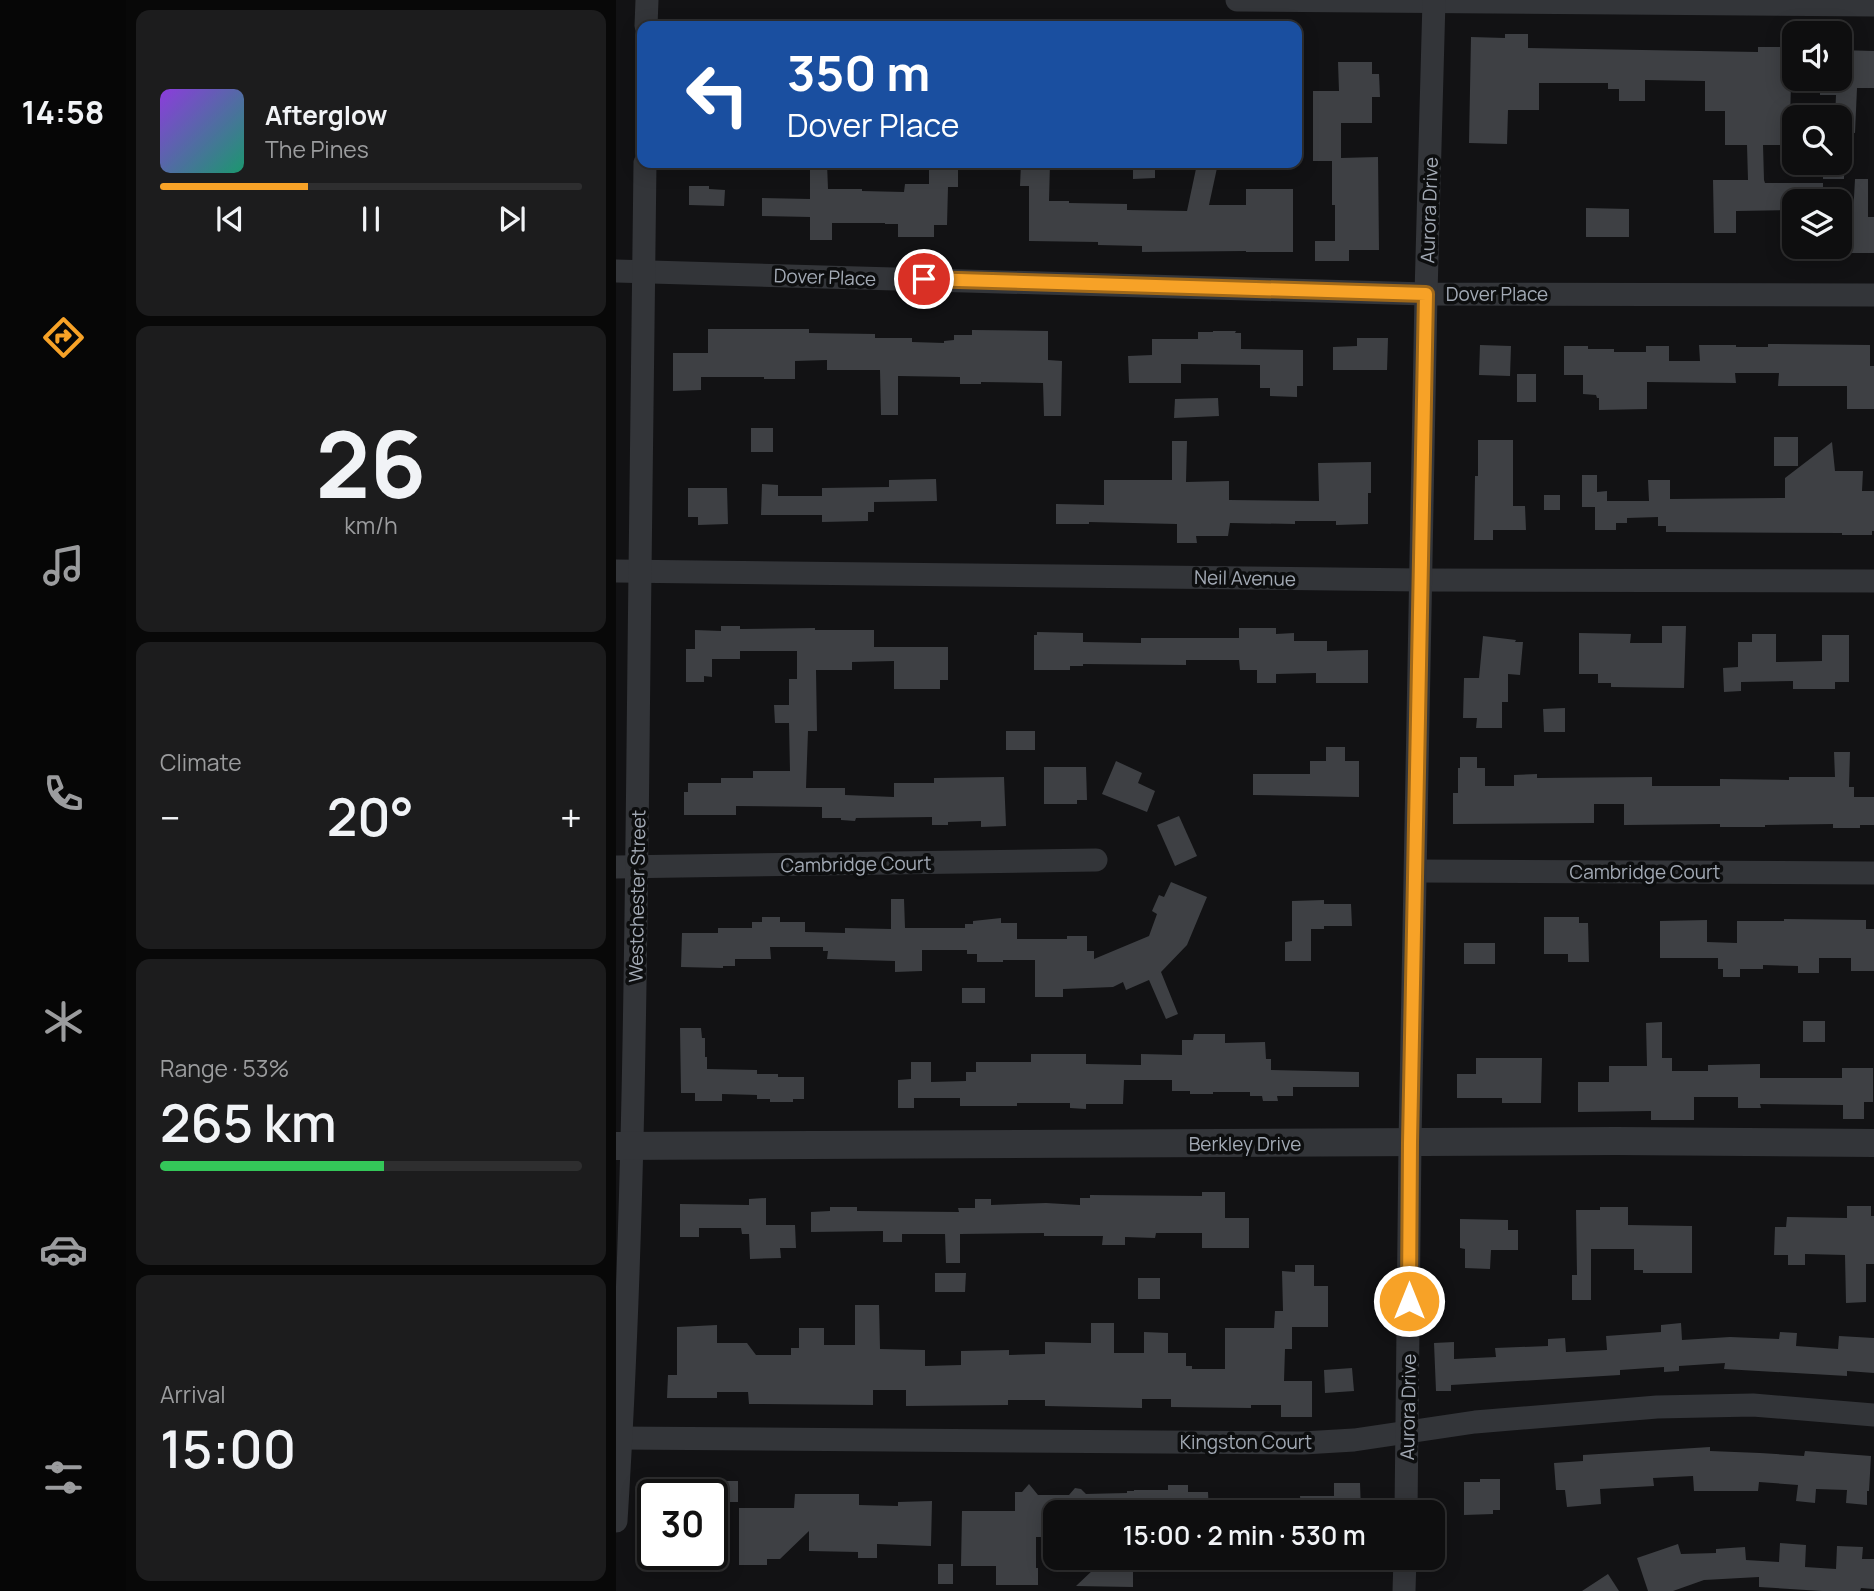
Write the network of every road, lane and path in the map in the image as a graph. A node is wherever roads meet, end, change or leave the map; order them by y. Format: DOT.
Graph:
graph roads {
  1 [pos="647,0"];
  2 [pos="1237,0"];
  3 [pos="1434,1"];
  4 [pos="1874,5"];
  5 [pos="646,21"];
  6 [pos="645,168"];
  7 [pos="616,271"];
  8 [pos="644,271"];
  9 [pos="1426,294"];
  10 [pos="1874,295"];
  11 [pos="616,571"];
  12 [pos="640,572"];
  13 [pos="1421,580"];
  14 [pos="1874,581"];
  15 [pos="1096,860"];
  16 [pos="627,867"];
  17 [pos="1416,871"];
  18 [pos="1874,873"];
  19 [pos="1410,1143"];
  20 [pos="1874,1143"];
  21 [pos="624,1146"];
  22 [pos="1874,1415"];
  23 [pos="1408,1432"];
  24 [pos="619,1438"];
  25 [pos="1406,1500"];
  26 [pos="616,1521"];
  27 [pos="1405,1570"];
  28 [pos="1404,1591"];
  1 -- 5 [label="street"];
  2 -- 3 [label="street"];
  3 -- 4 [label="street"];
  3 -- 9 [label="street, Aurora Drive"];
  6 -- 8 [label="street, Westchester Street"];
  7 -- 8 [label="street, Dover Place"];
  8 -- 9 [label="street, Dover Place"];
  8 -- 12 [label="street, Westchester Street"];
  9 -- 10 [label="street, Dover Place"];
  9 -- 13 [label="street, Aurora Drive"];
  11 -- 12 [label="street, Neil Avenue"];
  12 -- 13 [label="street, Neil Avenue"];
  12 -- 16 [label="street, Westchester Street"];
  13 -- 14 [label="street, Neil Avenue"];
  13 -- 17 [label="street, Aurora Drive"];
  15 -- 16 [label="street, Cambridge Court"];
  16 -- 21 [label="street, Westchester Street"];
  17 -- 18 [label="street, Cambridge Court"];
  17 -- 19 [label="street, Aurora Drive"];
  19 -- 20 [label="street, Berkley Drive"];
  19 -- 21 [label="street, Berkley Drive"];
  19 -- 23 [label="street, Aurora Drive"];
  21 -- 24 [label="street, Westchester Street"];
  22 -- 23 [label="street, Kingston Court"];
  23 -- 24 [label="street, Kingston Court"];
  23 -- 25 [label="street, Aurora Drive"];
  24 -- 26 [label="street, Westchester Street"];
  27 -- 28 [label="street"];
}
